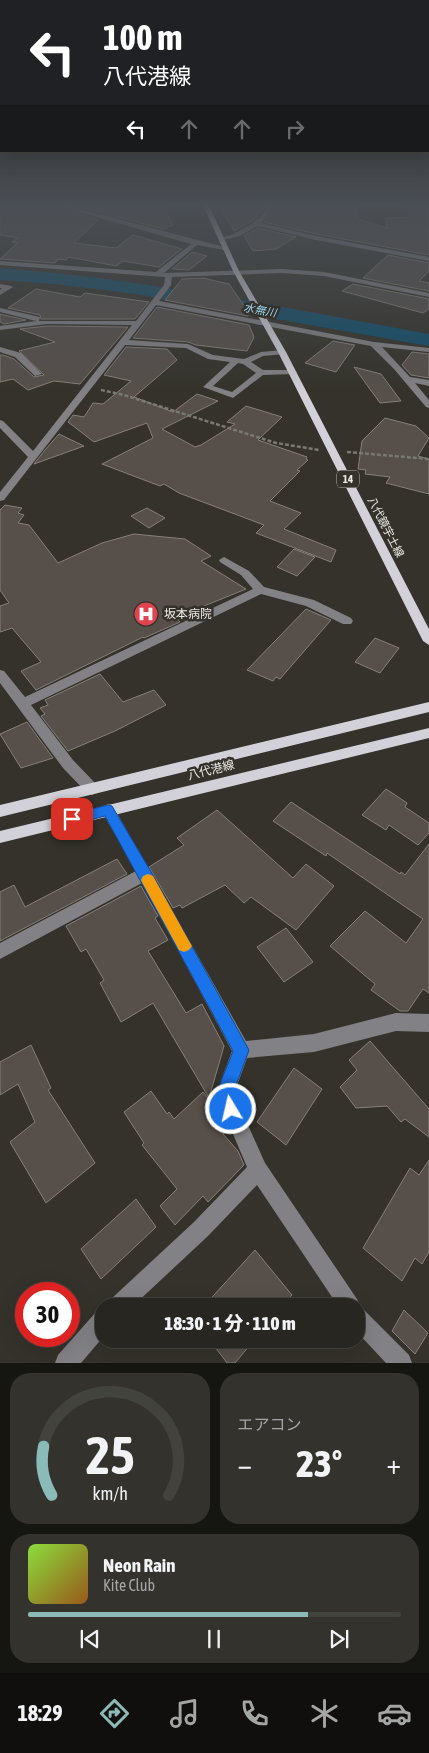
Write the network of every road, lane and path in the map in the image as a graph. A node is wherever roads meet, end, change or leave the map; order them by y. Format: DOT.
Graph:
graph roads {
  1 [pos="52,267"];
  2 [pos="167,267"];
  3 [pos="234,267"];
  4 [pos="236,271"];
  5 [pos="158,274"];
  6 [pos="169,276"];
  7 [pos="0,286"];
  8 [pos="8,287"];
  9 [pos="18,287"];
  10 [pos="0,293"];
  11 [pos="429,295"];
  12 [pos="155,300"];
  13 [pos="0,310"];
  14 [pos="47,322"];
  15 [pos="266,322"];
  16 [pos="136,323"];
  17 [pos="0,328"];
  18 [pos="122,342"];
  19 [pos="374,344"];
  20 [pos="0,349"];
  21 [pos="429,350"];
  22 [pos="282,352"];
  23 [pos="241,361"];
  24 [pos="293,372"];
  25 [pos="38,374"];
  26 [pos="261,374"];
  27 [pos="406,379"];
  28 [pos="429,383"];
  29 [pos="89,387"];
  30 [pos="429,405"];
  31 [pos="0,423"];
  32 [pos="334,451"];
  33 [pos="33,457"];
  34 [pos="429,459"];
  35 [pos="0,498"];
  36 [pos="224,560"];
  37 [pos="260,590"];
  38 [pos="347,621"];
  39 [pos="429,641"];
  40 [pos="0,674"];
  41 [pos="24,703"];
  42 [pos="429,707"];
  43 [pos="429,733"];
  44 [pos="92,789"];
  45 [pos="108,810"];
  46 [pos="0,811"];
  47 [pos="0,837"];
  48 [pos="145,874"];
  49 [pos="0,951"];
  50 [pos="429,1024"];
  51 [pos="241,1050"];
  52 [pos="258,1170"];
  53 [pos="127,1298"];
  54 [pos="345,1298"];
  55 [pos="365,1325"];
  56 [pos="95,1330"];
  57 [pos="66,1363"];
  58 [pos="401,1363"];
  1 -- 5 [label="street"];
  2 -- 5 [label="street"];
  3 -- 4 [label="main road, 14"];
  4 -- 6 [label="street"];
  4 -- 11 [label="street"];
  4 -- 15 [label="main road, 14"];
  5 -- 6 [label="street"];
  6 -- 12 [label="street"];
  7 -- 8 [label="street"];
  8 -- 9 [label="street"];
  8 -- 10 [label="street"];
  12 -- 15 [label="street"];
  12 -- 16 [label="street"];
  13 -- 14 [label="street"];
  14 -- 16 [label="street"];
  14 -- 17 [label="street"];
  15 -- 19 [label="street"];
  15 -- 22 [label="main road, 八代鏡宇土線 / 14"];
  16 -- 18 [label="street"];
  18 -- 23 [label="street"];
  18 -- 29 [label="street"];
  19 -- 21 [label="street"];
  19 -- 27 [label="street"];
  20 -- 25 [label="street"];
  22 -- 23 [label="street"];
  22 -- 24 [label="main road, 八代鏡宇土線 / 14"];
  23 -- 26 [label="street"];
  23 -- 26 [label="street"];
  24 -- 26 [label="street"];
  24 -- 32 [label="main road, 八代鏡宇土線 / 14"];
  27 -- 28 [label="street"];
  27 -- 30 [label="street"];
  29 -- 32 [label="path"];
  29 -- 33 [label="street"];
  31 -- 33 [label="street"];
  32 -- 34 [label="path"];
  32 -- 39 [label="main road, 八代鏡宇土線 / 14"];
  33 -- 35 [label="street"];
  36 -- 37 [label="street"];
  37 -- 38 [label="street"];
  37 -- 41 [label="street"];
  40 -- 41 [label="street"];
  41 -- 44 [label="street"];
  42 -- 44 [label="main road, 八代港線"];
  43 -- 45 [label="main road, 八代港線"];
  44 -- 46 [label="main road, 八代港線"];
  45 -- 47 [label="main road, 八代港線"];
  45 -- 48 [label="street"];
  48 -- 49 [label="street"];
  48 -- 51 [label="street"];
  50 -- 51 [label="street"];
  51 -- 52 [label="street"];
  52 -- 53 [label="street"];
  52 -- 54 [label="street"];
  55 -- 58 [label="street"];
  56 -- 57 [label="street"];
}
